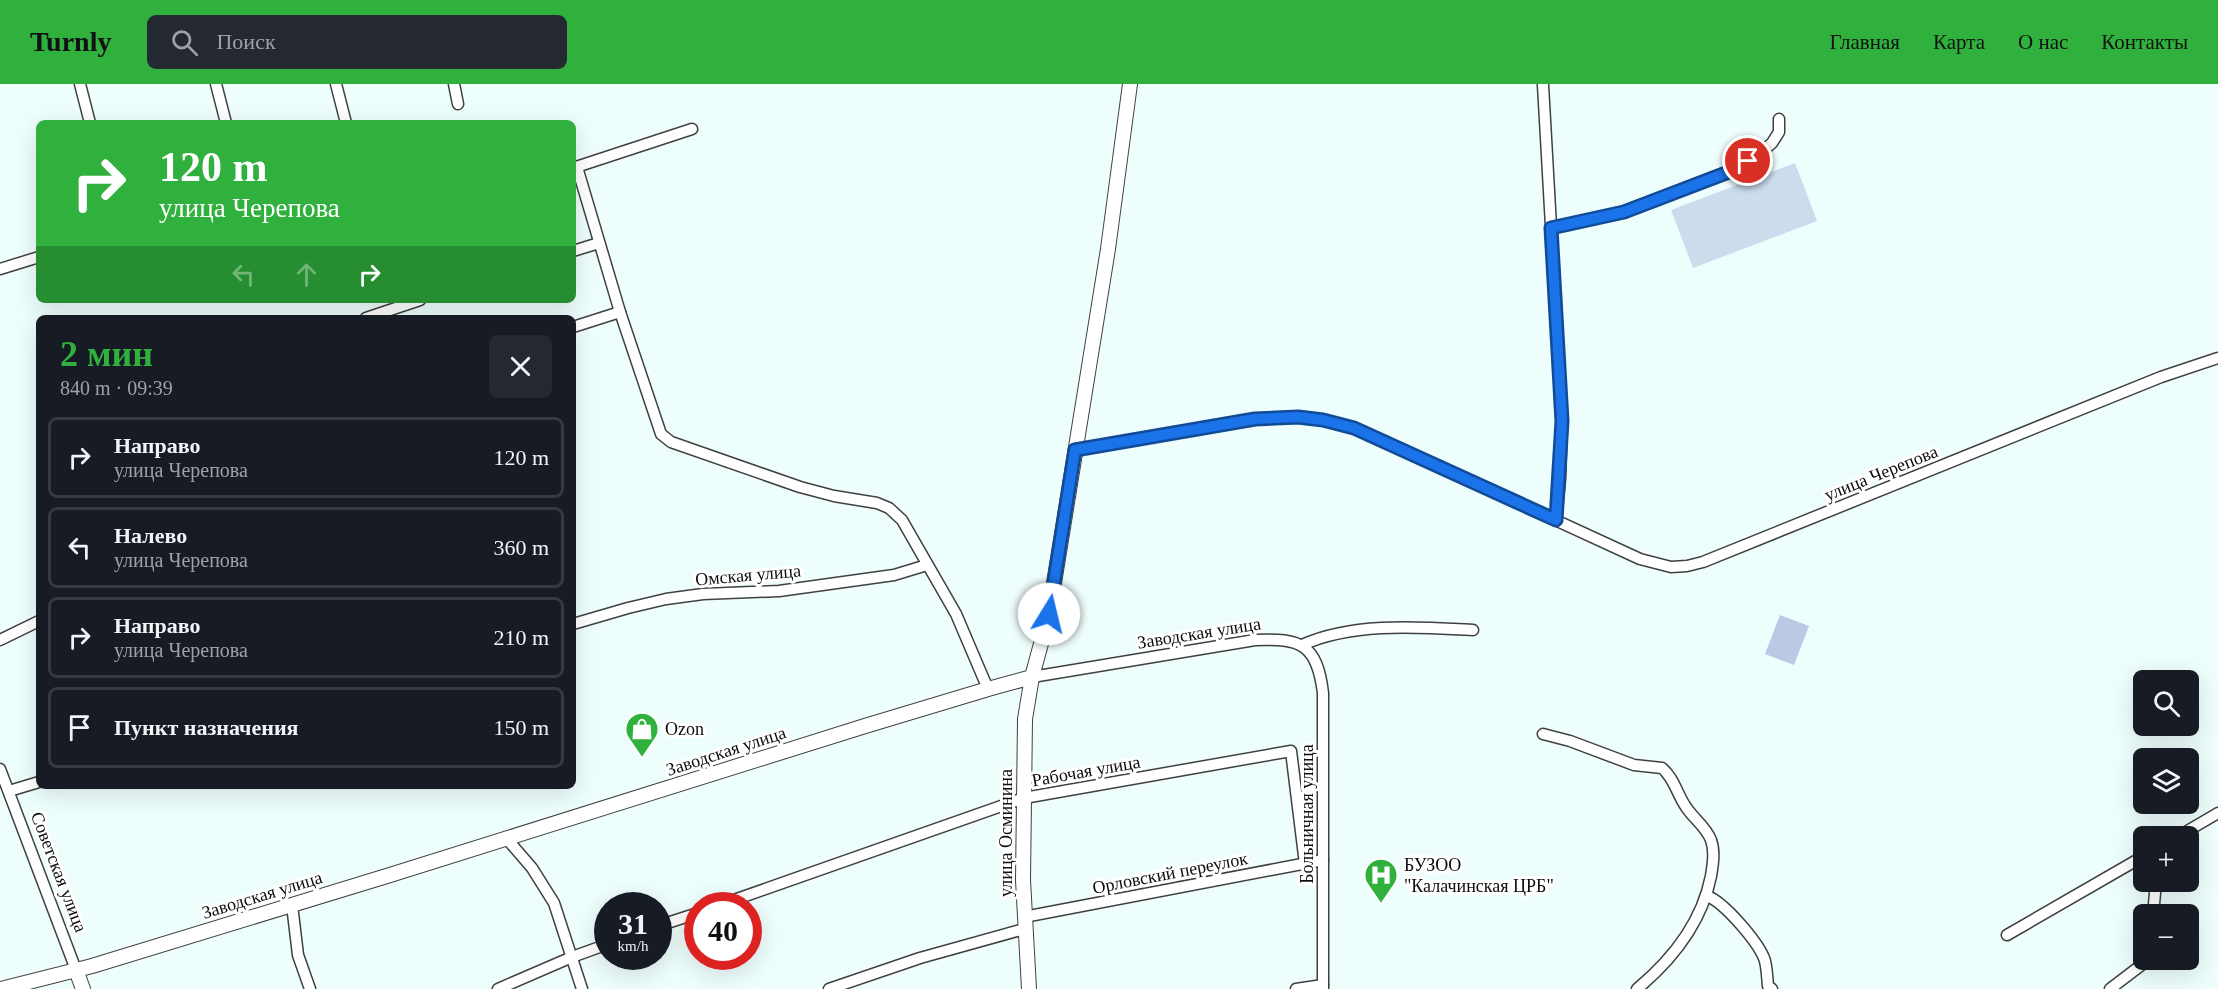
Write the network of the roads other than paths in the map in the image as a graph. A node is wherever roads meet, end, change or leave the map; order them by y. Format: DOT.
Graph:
graph roads {
  1 [pos="80,84"];
  2 [pos="216,84"];
  3 [pos="336,84"];
  4 [pos="454,84"];
  5 [pos="1130,84"];
  6 [pos="1543,84"];
  7 [pos="458,104"];
  8 [pos="1779,119"];
  9 [pos="89,120"];
  10 [pos="225,120"];
  11 [pos="345,120"];
  12 [pos="692,129"];
  13 [pos="576,167"];
  14 [pos="576,170"];
  15 [pos="1551,228"];
  16 [pos="599,243"];
  17 [pos="576,250"];
  18 [pos="36,258"];
  19 [pos="0,269"];
  20 [pos="411,303"];
  21 [pos="620,312"];
  22 [pos="375,315"];
  23 [pos="576,326"];
  24 [pos="2218,358"];
  25 [pos="1075,450"];
  26 [pos="1556,520"];
  27 [pos="927,564"];
  28 [pos="36,622"];
  29 [pos="576,623"];
  30 [pos="1473,630"];
  31 [pos="0,640"];
  32 [pos="1302,645"];
  33 [pos="1032,678"];
  34 [pos="988,688"];
  35 [pos="1543,734"];
  36 [pos="0,769"];
  37 [pos="36,783"];
  38 [pos="9,791"];
  39 [pos="1024,798"];
  40 [pos="2218,813"];
  41 [pos="2196,826"];
  42 [pos="507,839"];
  43 [pos="1323,860"];
  44 [pos="2133,862"];
  45 [pos="1305,864"];
  46 [pos="757,892"];
  47 [pos="1707,896"];
  48 [pos="292,905"];
  49 [pos="1024,923"];
  50 [pos="2007,935"];
  51 [pos="594,949"];
  52 [pos="572,957"];
  53 [pos="76,970"];
  54 [pos="2135,970"];
  55 [pos="1323,987"];
  56 [pos="2,989"];
  57 [pos="83,989"];
  58 [pos="310,989"];
  59 [pos="498,989"];
  60 [pos="582,989"];
  61 [pos="829,989"];
  62 [pos="1029,989"];
  63 [pos="1296,989"];
  64 [pos="1637,989"];
  65 [pos="1772,989"];
  66 [pos="2110,989"];
  1 -- 9 [label="street"];
  2 -- 10 [label="street"];
  3 -- 11 [label="street"];
  4 -- 7 [label="street"];
  5 -- 25 [label="street, улица Осминина"];
  6 -- 15 [label="street"];
  8 -- 15 [label="street"];
  12 -- 13 [label="street"];
  14 -- 16 [label="street"];
  15 -- 26 [label="street"];
  16 -- 17 [label="street"];
  16 -- 21 [label="street"];
  18 -- 19 [label="street"];
  20 -- 22 [label="street"];
  21 -- 23 [label="street"];
  21 -- 27 [label="street"];
  24 -- 26 [label="street, улица Черепова"];
  25 -- 26 [label="street, улица Черепова"];
  25 -- 33 [label="street, улица Осминина"];
  27 -- 29 [label="street, Омская улица"];
  27 -- 34 [label="street"];
  28 -- 31 [label="street"];
  30 -- 32 [label="street, Заводская улица"];
  32 -- 33 [label="street, Заводская улица"];
  32 -- 43 [label="street, Больничная улица"];
  33 -- 34 [label="street, Заводская улица"];
  33 -- 39 [label="street, улица Осминина"];
  34 -- 42 [label="street, Заводская улица"];
  35 -- 47 [label="street"];
  36 -- 38 [label="street, Советская улица"];
  37 -- 38 [label="street"];
  38 -- 53 [label="street, Советская улица"];
  39 -- 45 [label="street, Рабочая улица"];
  39 -- 46 [label="street, Рабочая улица"];
  39 -- 49 [label="street, улица Осминина"];
  40 -- 41 [label="street"];
  42 -- 48 [label="street, Заводская улица"];
  42 -- 52 [label="street"];
  43 -- 45 [label="street, Орловский переулок"];
  43 -- 55 [label="street, Больничная улица"];
  44 -- 50 [label="street"];
  45 -- 49 [label="street, Орловский переулок"];
  47 -- 64 [label="street"];
  47 -- 65 [label="street"];
  48 -- 53 [label="street, Заводская улица"];
  48 -- 58 [label="street"];
  49 -- 61 [label="street, Орловский переулок"];
  49 -- 62 [label="street, улица Осминина"];
  51 -- 52 [label="street"];
  52 -- 59 [label="street"];
  52 -- 60 [label="street"];
  53 -- 56 [label="street, Заводская улица"];
  53 -- 57 [label="street, Советская улица"];
  54 -- 66 [label="street"];
  55 -- 63 [label="street"];
}
